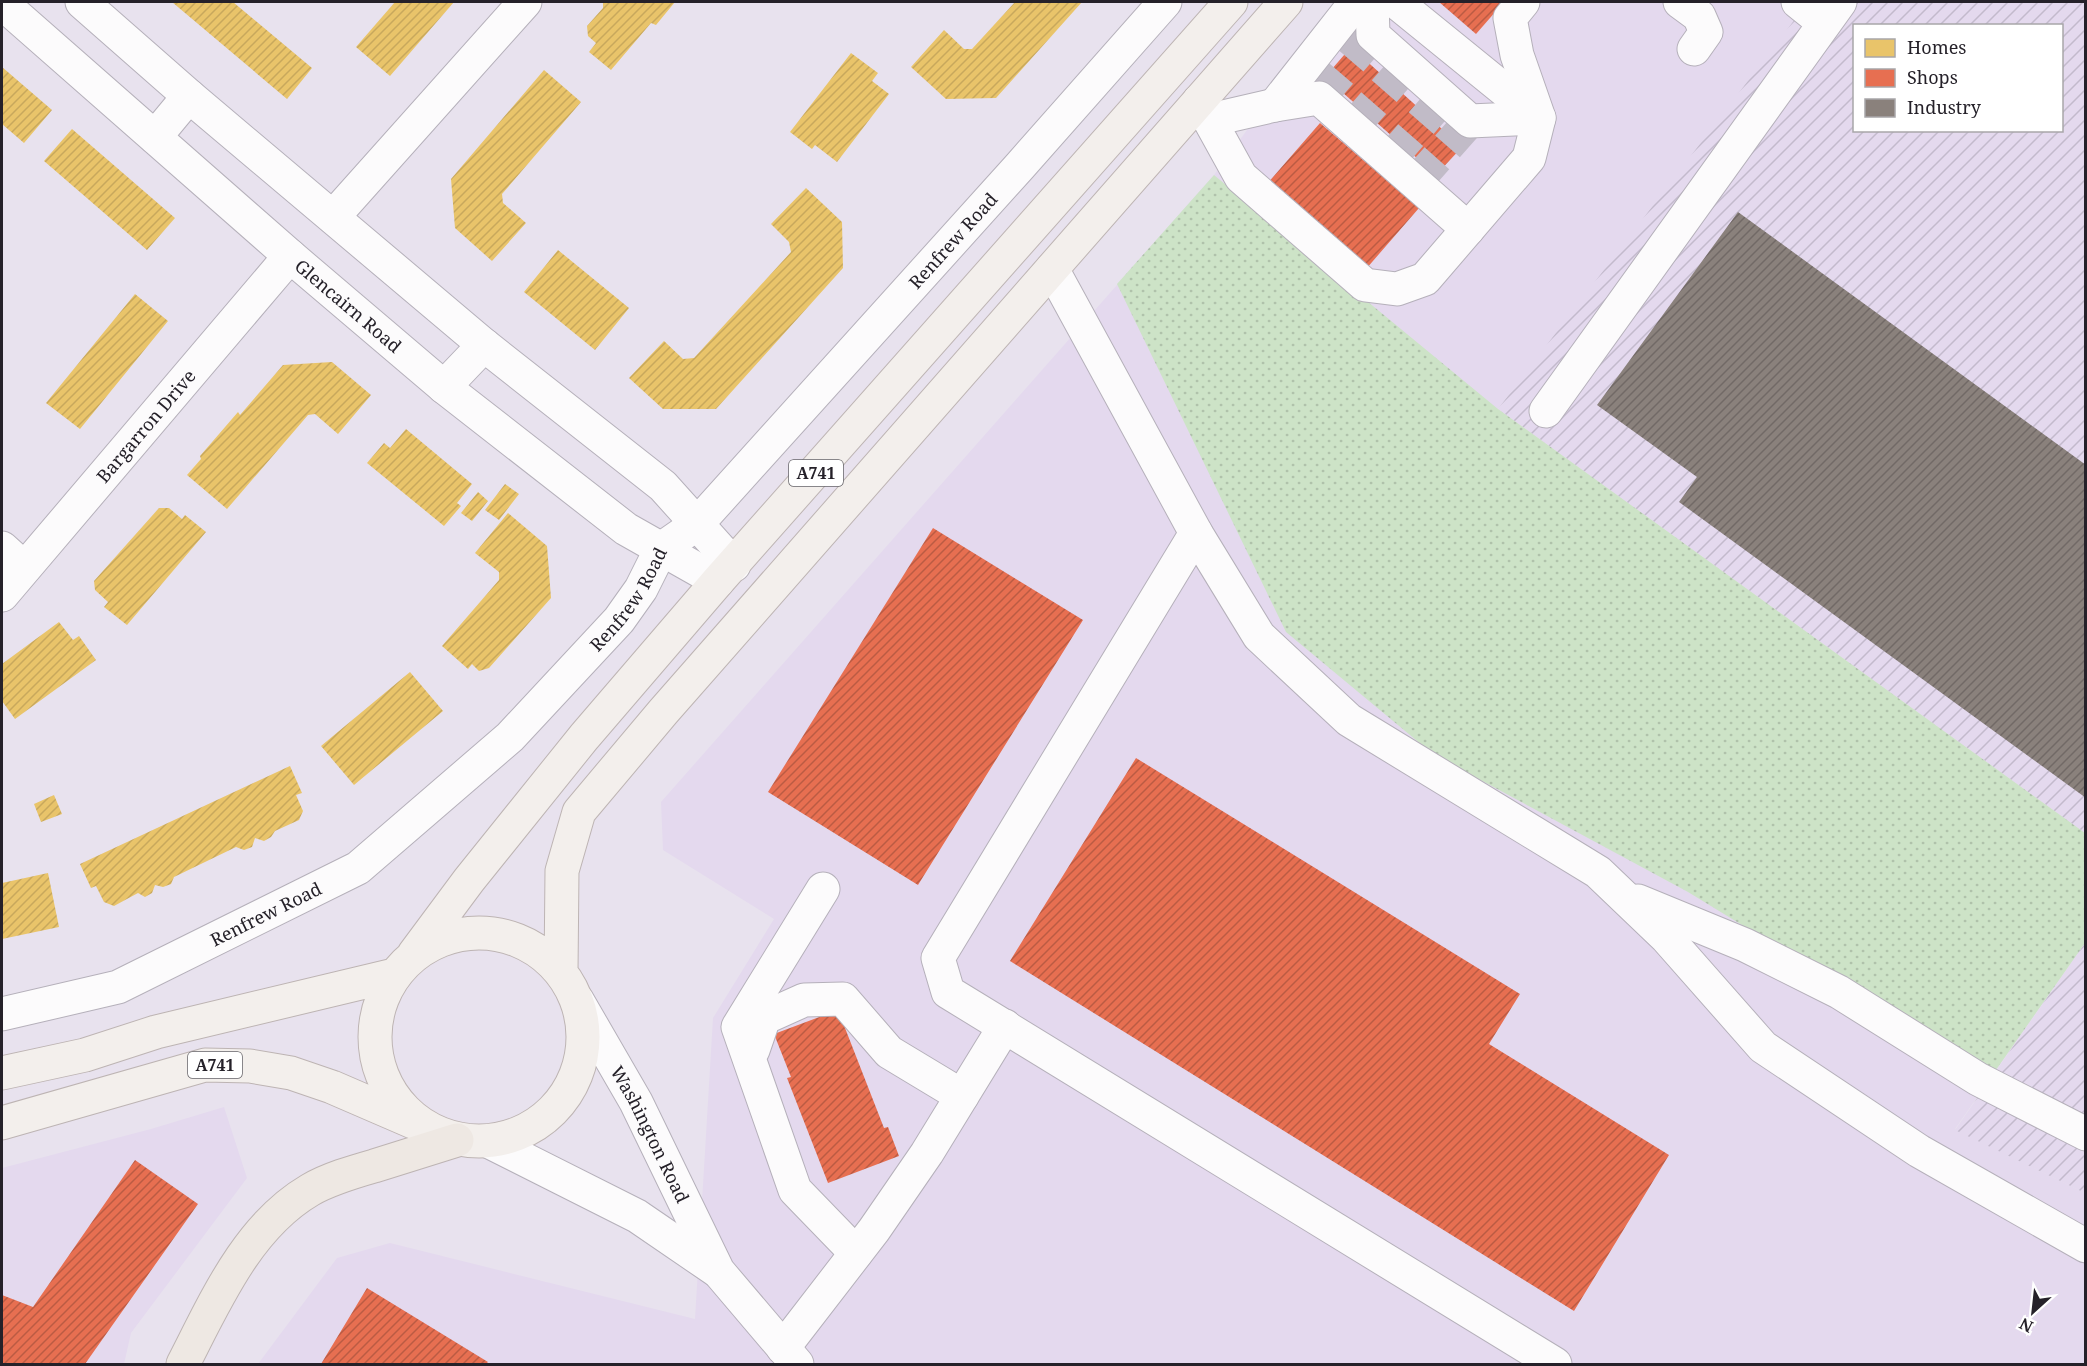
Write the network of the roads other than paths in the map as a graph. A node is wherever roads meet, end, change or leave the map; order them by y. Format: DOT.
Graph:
graph roads {
  1 [pos="82,2"];
  2 [pos="525,2"];
  3 [pos="1165,2"];
  4 [pos="1231,2"];
  5 [pos="1286,2"];
  6 [pos="1356,2"];
  7 [pos="1372,2"];
  8 [pos="1396,2"];
  9 [pos="1523,2"];
  10 [pos="1680,2"];
  11 [pos="1798,2"];
  12 [pos="2,3"];
  13 [pos="1832,12"];
  14 [pos="1694,49"];
  15 [pos="189,96"];
  16 [pos="1275,105"];
  17 [pos="1205,111"];
  18 [pos="1539,118"];
  19 [pos="155,137"];
  20 [pos="333,217"];
  21 [pos="1468,229"];
  22 [pos="290,256"];
  23 [pos="1052,269"];
  24 [pos="484,345"];
  25 [pos="444,387"];
  26 [pos="1546,411"];
  27 [pos="697,524"];
  28 [pos="1196,533"];
  29 [pos="661,549"];
  30 [pos="13,558"];
  31 [pos="726,573"];
  32 [pos="2,595"];
  33 [pos="823,889"];
  34 [pos="1622,894"];
  35 [pos="404,965"];
  36 [pos="561,972"];
  37 [pos="578,1000"];
  38 [pos="2,1014"];
  39 [pos="1005,1026"];
  40 [pos="750,1061"];
  41 [pos="2,1073"];
  42 [pos="968,1086"];
  43 [pos="2,1123"];
  44 [pos="426,1128"];
  45 [pos="2085,1134"];
  46 [pos="457,1140"];
  47 [pos="490,1142"];
  48 [pos="2085,1246"];
  49 [pos="856,1253"];
  50 [pos="718,1271"];
  51 [pos="790,1356"];
  52 [pos="183,1365"];
  53 [pos="1555,1365"];
  1 -- 15 [label="street"];
  2 -- 20 [label="street"];
  3 -- 27 [label="street, Renfrew Road"];
  4 -- 31 [label="main road, A741"];
  5 -- 17 [label="main road, A741"];
  6 -- 16 [label="street"];
  7 -- 18 [label="street"];
  8 -- 18 [label="street"];
  9 -- 18 [label="street"];
  10 -- 14 [label="street"];
  11 -- 13 [label="street"];
  12 -- 19 [label="street, Glencairn Road"];
  13 -- 26 [label="street"];
  15 -- 19 [label="street"];
  15 -- 20 [label="street"];
  16 -- 17 [label="street"];
  16 -- 21 [label="street"];
  17 -- 21 [label="street"];
  17 -- 23 [label="main road, A741"];
  18 -- 21 [label="street"];
  19 -- 22 [label="street, Glencairn Road"];
  20 -- 24 [label="street"];
  22 -- 25 [label="street, Glencairn Road"];
  22 -- 30 [label="street, Bargarron Drive"];
  23 -- 28 [label="street"];
  23 -- 36 [label="main road, A741"];
  24 -- 25 [label="street"];
  24 -- 27 [label="street"];
  25 -- 29 [label="street, Glencairn Road"];
  27 -- 29 [label="street, Renfrew Road"];
  27 -- 31 [label="street"];
  28 -- 34 [label="street"];
  28 -- 39 [label="street"];
  29 -- 31 [label="street, Glencairn Road"];
  29 -- 38 [label="street, Renfrew Road"];
  30 -- 32 [label="street, Bargarron Drive"];
  31 -- 35 [label="main road, A741"];
  33 -- 40 [label="street"];
  34 -- 45 [label="street"];
  34 -- 48 [label="street"];
  35 -- 36 [label="main road"];
  35 -- 41 [label="main road"];
  35 -- 44 [label="main road"];
  36 -- 37 [label="main road"];
  37 -- 47 [label="main road"];
  37 -- 50 [label="street, Washington Road"];
  39 -- 42 [label="street"];
  39 -- 53 [label="street"];
  40 -- 42 [label="street"];
  40 -- 49 [label="street"];
  42 -- 49 [label="street"];
  43 -- 44 [label="main road, A741"];
  44 -- 46 [label="main road"];
  46 -- 47 [label="main road"];
  46 -- 52 [label="highway"];
  47 -- 50 [label="street, Washington Road"];
  49 -- 51 [label="street"];
  50 -- 51 [label="street, Washington Road"];
}
